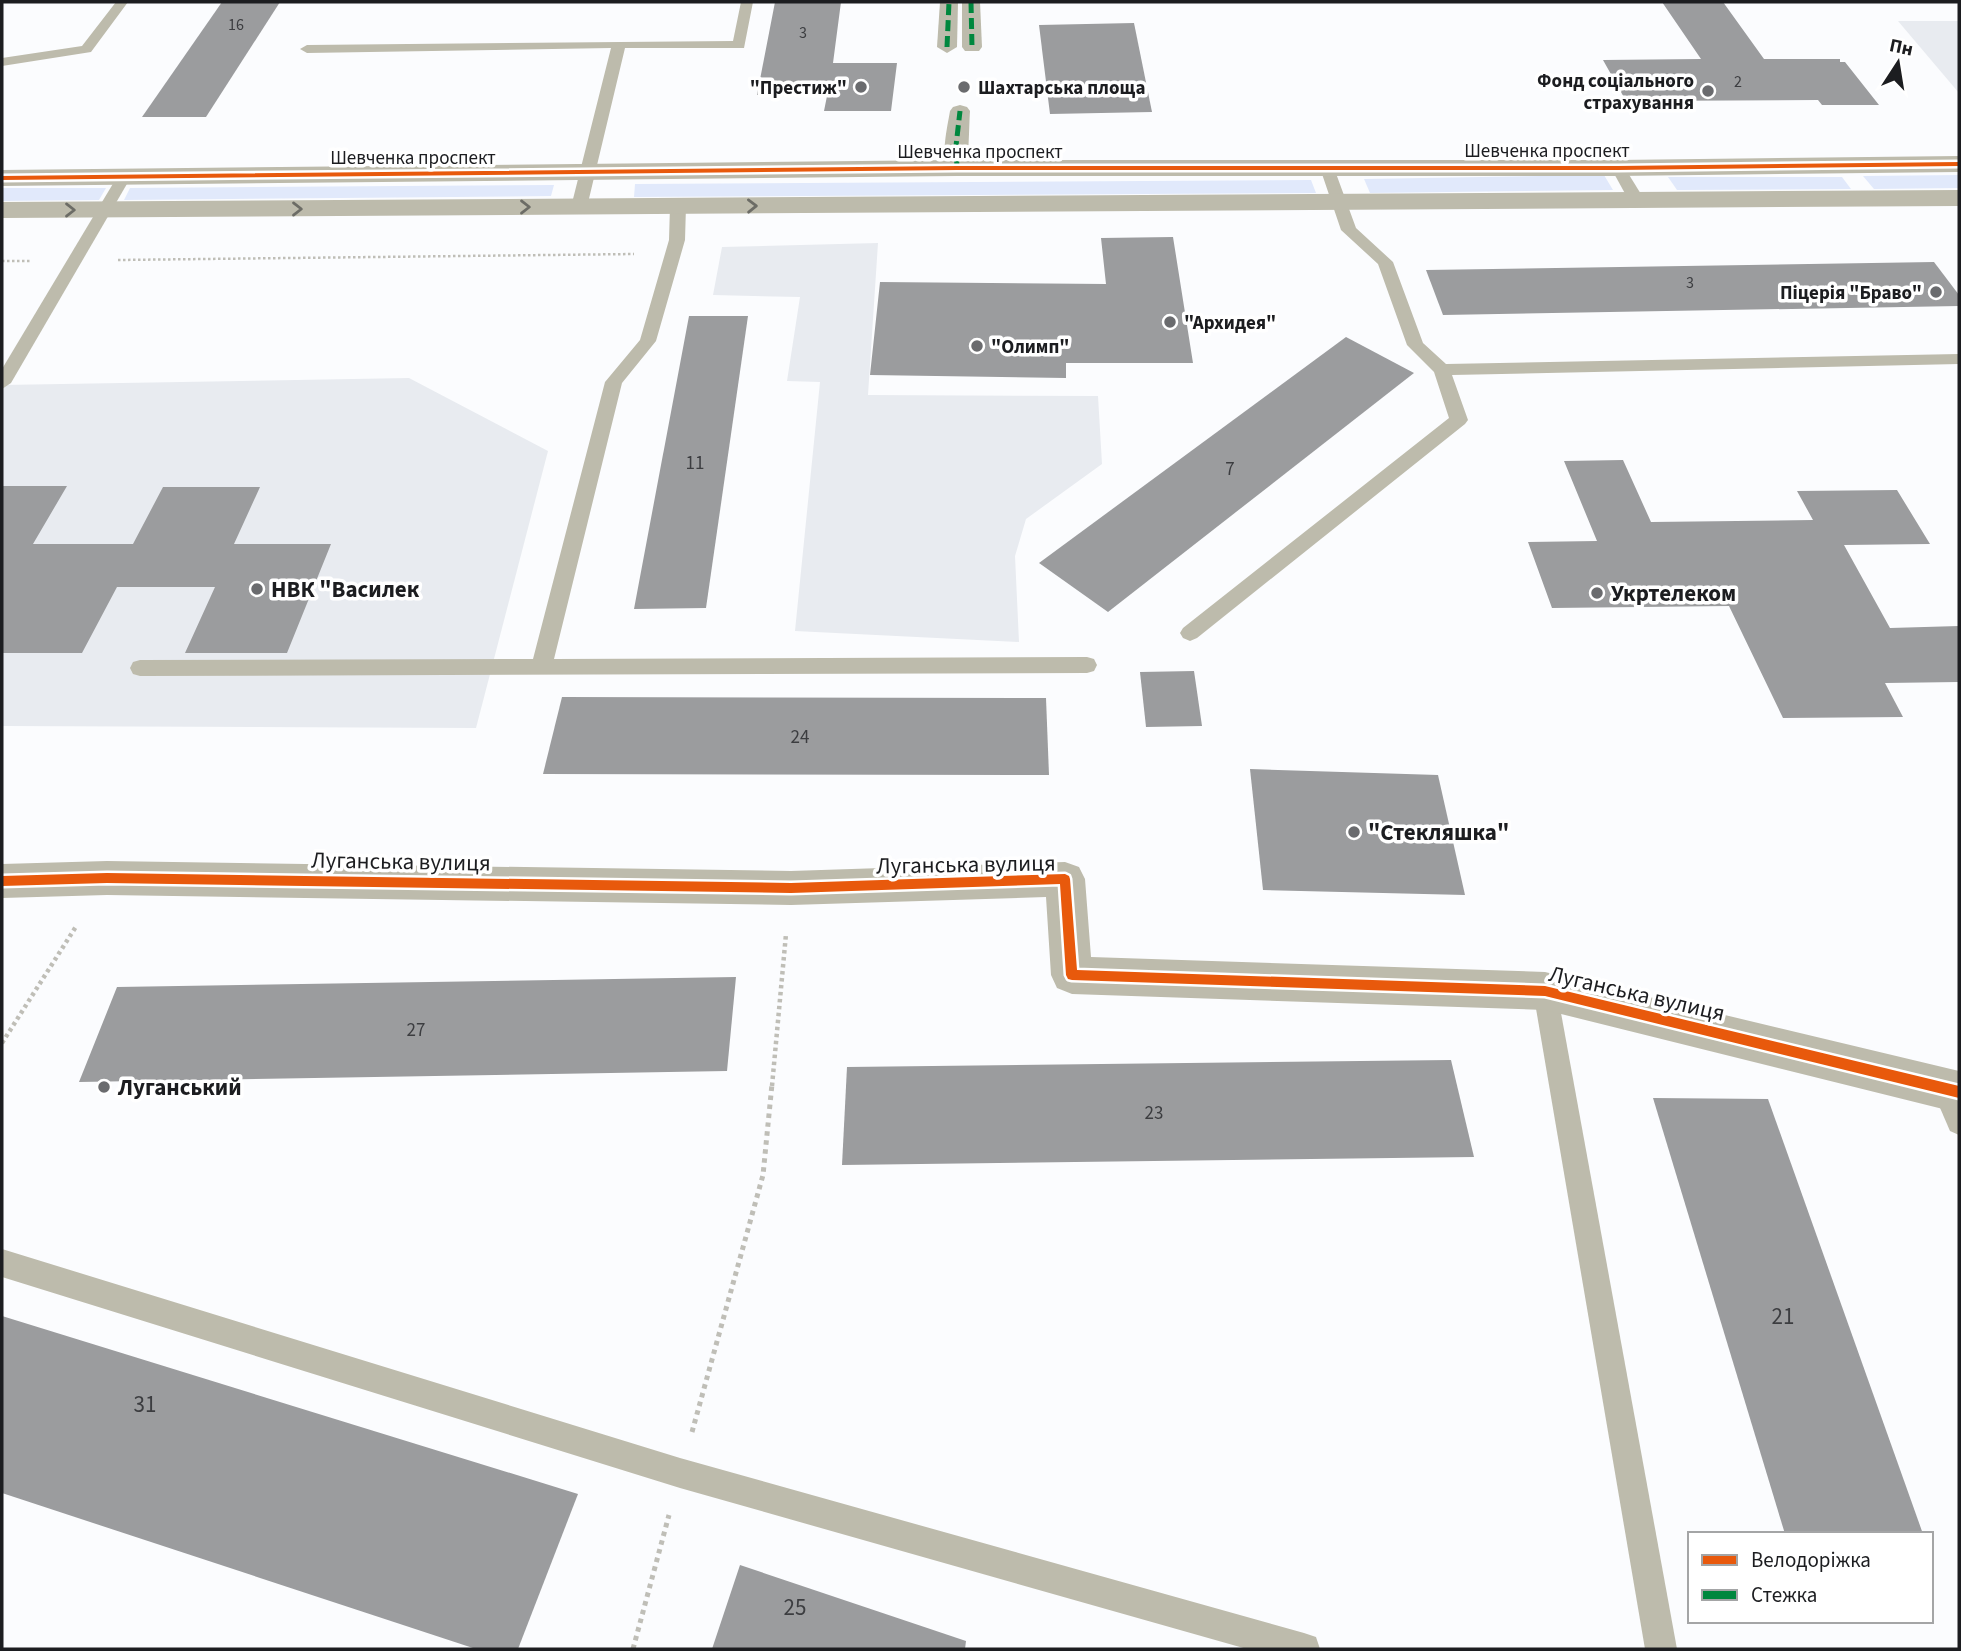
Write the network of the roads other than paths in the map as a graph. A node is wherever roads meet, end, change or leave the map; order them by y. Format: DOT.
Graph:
graph roads {
  1 [pos="122,2"];
  2 [pos="747,2"];
  3 [pos="949,2"];
  4 [pos="971,2"];
  5 [pos="619,44"];
  6 [pos="947,47"];
  7 [pos="972,47"];
  8 [pos="307,49"];
  9 [pos="2,62"];
  10 [pos="960,111"];
  11 [pos="1959,164"];
  12 [pos="957,168"];
  13 [pos="1327,168"];
  14 [pos="1618,168"];
  15 [pos="587,173"];
  16 [pos="124,177"];
  17 [pos="2,178"];
  18 [pos="1959,198"];
  19 [pos="1636,199"];
  20 [pos="1338,200"];
  21 [pos="678,206"];
  22 [pos="579,207"];
  23 [pos="2,210"];
  24 [pos="106,210"];
  25 [pos="1959,359"];
  26 [pos="1443,370"];
  27 [pos="2,383"];
  28 [pos="1190,633"];
  29 [pos="1087,665"];
  30 [pos="541,667"];
  31 [pos="140,668"];
  32 [pos="2,881"];
  33 [pos="1545,991"];
  34 [pos="1954,1100"];
  35 [pos="2,1263"];
  36 [pos="1304,1649"];
  37 [pos="1661,1649"];
  1 -- 9 [label="lane"];
  2 -- 5 [label="lane"];
  3 -- 6 [label="street"];
  4 -- 7 [label="street"];
  5 -- 8 [label="lane"];
  5 -- 15 [label="lane"];
  10 -- 12 [label="street"];
  11 -- 14 [label="street, Шевченка проспект"];
  12 -- 13 [label="street, Шевченка проспект"];
  12 -- 15 [label="street, Шевченка проспект"];
  13 -- 14 [label="street, Шевченка проспект"];
  13 -- 20 [label="lane"];
  14 -- 19 [label="lane"];
  15 -- 16 [label="street, Шевченка проспект"];
  15 -- 22 [label="lane"];
  16 -- 17 [label="street, Шевченка проспект"];
  16 -- 24 [label="lane"];
  18 -- 19 [label="street"];
  19 -- 20 [label="street"];
  21 -- 20 [label="street, one-way"];
  20 -- 26 [label="lane"];
  21 -- 22 [label="street"];
  21 -- 30 [label="lane"];
  24 -- 22 [label="street, one-way"];
  23 -- 24 [label="street, one-way"];
  24 -- 27 [label="lane"];
  25 -- 26 [label="lane"];
  26 -- 28 [label="lane"];
  29 -- 30 [label="lane"];
  30 -- 31 [label="lane"];
  32 -- 33 [label="street, Луганська вулиця"];
  33 -- 34 [label="street, Луганська вулиця"];
  33 -- 37 [label="lane"];
  35 -- 36 [label="lane"];
}
